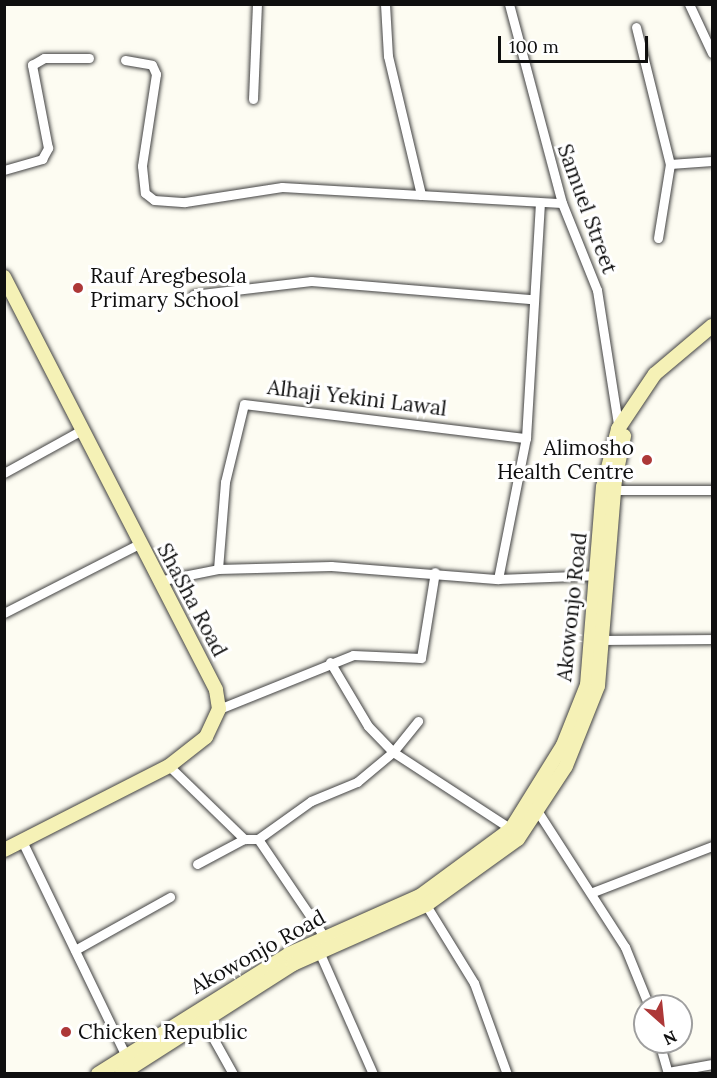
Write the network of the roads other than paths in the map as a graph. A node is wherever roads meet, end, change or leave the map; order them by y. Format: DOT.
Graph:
graph roads {
  1 [pos="257,4"];
  2 [pos="384,4"];
  3 [pos="509,4"];
  4 [pos="688,4"];
  5 [pos="636,27"];
  6 [pos="712,54"];
  7 [pos="89,58"];
  8 [pos="124,60"];
  9 [pos="253,99"];
  10 [pos="712,161"];
  11 [pos="670,164"];
  12 [pos="4,170"];
  13 [pos="421,195"];
  14 [pos="540,203"];
  15 [pos="562,203"];
  16 [pos="658,238"];
  17 [pos="4,277"];
  18 [pos="193,295"];
  19 [pos="532,299"];
  20 [pos="712,326"];
  21 [pos="712,334"];
  22 [pos="82,430"];
  23 [pos="621,432"];
  24 [pos="526,438"];
  25 [pos="4,472"];
  26 [pos="614,490"];
  27 [pos="712,490"];
  28 [pos="139,544"];
  29 [pos="218,569"];
  30 [pos="435,572"];
  31 [pos="603,575"];
  32 [pos="498,579"];
  33 [pos="158,581"];
  34 [pos="4,613"];
  35 [pos="712,639"];
  36 [pos="605,640"];
  37 [pos="330,662"];
  38 [pos="219,709"];
  39 [pos="418,721"];
  40 [pos="393,752"];
  41 [pos="169,766"];
  42 [pos="538,812"];
  43 [pos="511,829"];
  44 [pos="244,839"];
  45 [pos="258,839"];
  46 [pos="22,841"];
  47 [pos="712,846"];
  48 [pos="4,850"];
  49 [pos="197,864"];
  50 [pos="593,892"];
  51 [pos="171,897"];
  52 [pos="426,905"];
  53 [pos="322,944"];
  54 [pos="75,950"];
  55 [pos="645,994"];
  56 [pos="203,1020"];
  57 [pos="125,1054"];
  58 [pos="662,1054"];
  59 [pos="712,1064"];
  60 [pos="668,1073"];
  61 [pos="98,1074"];
  62 [pos="121,1074"];
  63 [pos="233,1074"];
  64 [pos="373,1074"];
  65 [pos="507,1074"];
  1 -- 9 [label="street"];
  2 -- 13 [label="street"];
  3 -- 15 [label="street, Samuel Street"];
  4 -- 6 [label="street"];
  5 -- 11 [label="street"];
  7 -- 12 [label="street"];
  8 -- 13 [label="street"];
  10 -- 11 [label="street"];
  11 -- 16 [label="street"];
  13 -- 14 [label="street"];
  14 -- 15 [label="street"];
  14 -- 19 [label="street"];
  15 -- 23 [label="street, Samuel Street"];
  17 -- 22 [label="main road, ShaSha Road"];
  18 -- 19 [label="street"];
  19 -- 24 [label="street"];
  20 -- 23 [label="main road, Akowonjo Road"];
  21 -- 23 [label="main road, Akowonjo Road"];
  22 -- 25 [label="street"];
  22 -- 28 [label="main road, ShaSha Road"];
  23 -- 26 [label="main road, Akowonjo Road"];
  23 -- 31 [label="main road, Akowonjo Road"];
  24 -- 29 [label="street, Alhaji Yekini Lawal"];
  24 -- 32 [label="street"];
  26 -- 27 [label="street"];
  26 -- 31 [label="main road, Akowonjo Road"];
  28 -- 33 [label="main road, ShaSha Road"];
  28 -- 34 [label="street"];
  29 -- 30 [label="street"];
  29 -- 33 [label="street"];
  30 -- 32 [label="street"];
  30 -- 37 [label="street"];
  31 -- 32 [label="street"];
  31 -- 36 [label="main road, Akowonjo Road"];
  31 -- 43 [label="main road, Akowonjo Road"];
  33 -- 38 [label="main road, ShaSha Road"];
  35 -- 36 [label="street"];
  36 -- 42 [label="main road, Akowonjo Road"];
  37 -- 38 [label="street"];
  37 -- 40 [label="street"];
  38 -- 41 [label="main road"];
  39 -- 40 [label="street"];
  40 -- 43 [label="street"];
  40 -- 45 [label="street"];
  41 -- 44 [label="street"];
  41 -- 46 [label="main road"];
  42 -- 50 [label="street"];
  42 -- 52 [label="main road, Akowonjo Road"];
  43 -- 53 [label="main road, Akowonjo Road"];
  44 -- 45 [label="street"];
  44 -- 49 [label="street"];
  45 -- 53 [label="street"];
  46 -- 48 [label="main road"];
  46 -- 54 [label="street"];
  47 -- 50 [label="street"];
  50 -- 55 [label="street"];
  51 -- 54 [label="street"];
  52 -- 53 [label="main road, Akowonjo Road"];
  52 -- 65 [label="street"];
  53 -- 56 [label="main road, Akowonjo Road"];
  53 -- 57 [label="main road, Akowonjo Road"];
  53 -- 64 [label="street"];
  54 -- 57 [label="street"];
  56 -- 62 [label="main road, Akowonjo Road"];
  56 -- 63 [label="street"];
  57 -- 61 [label="main road, Akowonjo Road"];
  58 -- 60 [label="street"];
  59 -- 60 [label="street"];
}
